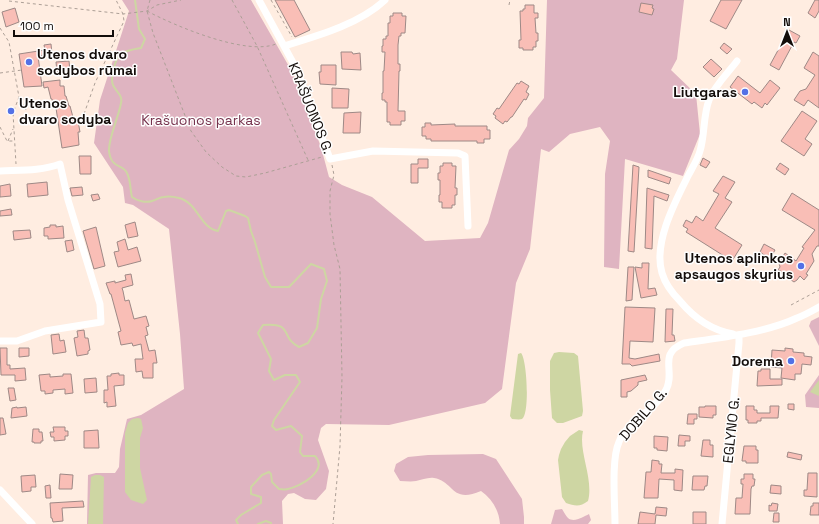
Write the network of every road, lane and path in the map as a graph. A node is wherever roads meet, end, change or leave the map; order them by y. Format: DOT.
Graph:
graph roads {
  1 [pos="116,0"];
  2 [pos="150,0"];
  3 [pos="181,0"];
  4 [pos="232,0"];
  5 [pos="259,0"];
  6 [pos="271,0"];
  7 [pos="385,0"];
  8 [pos="510,0"];
  9 [pos="9,1"];
  10 [pos="509,5"];
  11 [pos="147,11"];
  12 [pos="123,14"];
  13 [pos="0,28"];
  14 [pos="295,43"];
  15 [pos="283,44"];
  16 [pos="257,46"];
  17 [pos="737,61"];
  18 [pos="22,70"];
  19 [pos="14,71"];
  20 [pos="0,73"];
  21 [pos="18,97"];
  22 [pos="26,110"];
  23 [pos="84,114"];
  24 [pos="0,127"];
  25 [pos="14,129"];
  26 [pos="7,141"];
  27 [pos="15,141"];
  28 [pos="330,157"];
  29 [pos="308,160"];
  30 [pos="16,170"];
  31 [pos="0,171"];
  32 [pos="468,226"];
  33 [pos="819,290"];
  34 [pos="791,305"];
  35 [pos="819,307"];
  36 [pos="739,335"];
  37 [pos="0,341"];
  38 [pos="0,490"];
  39 [pos="32,524"];
  40 [pos="333,524"];
  41 [pos="615,524"];
  42 [pos="722,524"];
  1 -- 12 [label="path"];
  2 -- 11 [label="path"];
  3 -- 11 [label="path"];
  4 -- 16 [label="path"];
  5 -- 15 [label="street, KRAŠUONOS G."];
  6 -- 14 [label="path"];
  7 -- 14 [label="street"];
  8 -- 10 [label="path"];
  9 -- 12 [label="path"];
  11 -- 12 [label="path"];
  11 -- 16 [label="path"];
  11 -- 29 [label="path"];
  12 -- 23 [label="path"];
  13 -- 19 [label="path"];
  14 -- 15 [label="street"];
  15 -- 16 [label="path"];
  15 -- 28 [label="street, KRAŠUONOS G."];
  16 -- 29 [label="path"];
  17 -- 36 [label="street"];
  18 -- 19 [label="path"];
  19 -- 20 [label="path"];
  19 -- 21 [label="path"];
  21 -- 22 [label="path"];
  21 -- 25 [label="path"];
  24 -- 26 [label="path"];
  25 -- 26 [label="path"];
  25 -- 27 [label="path"];
  26 -- 27 [label="path"];
  27 -- 30 [label="path"];
  28 -- 29 [label="path"];
  28 -- 32 [label="street, KRAŠUONOS G."];
  28 -- 40 [label="path"];
  30 -- 31 [label="street"];
  30 -- 37 [label="street"];
  33 -- 34 [label="path"];
  35 -- 36 [label="street"];
  36 -- 41 [label="street, DOBILO G."];
  36 -- 42 [label="street, EGLYNO G."];
  38 -- 39 [label="street"];
}
